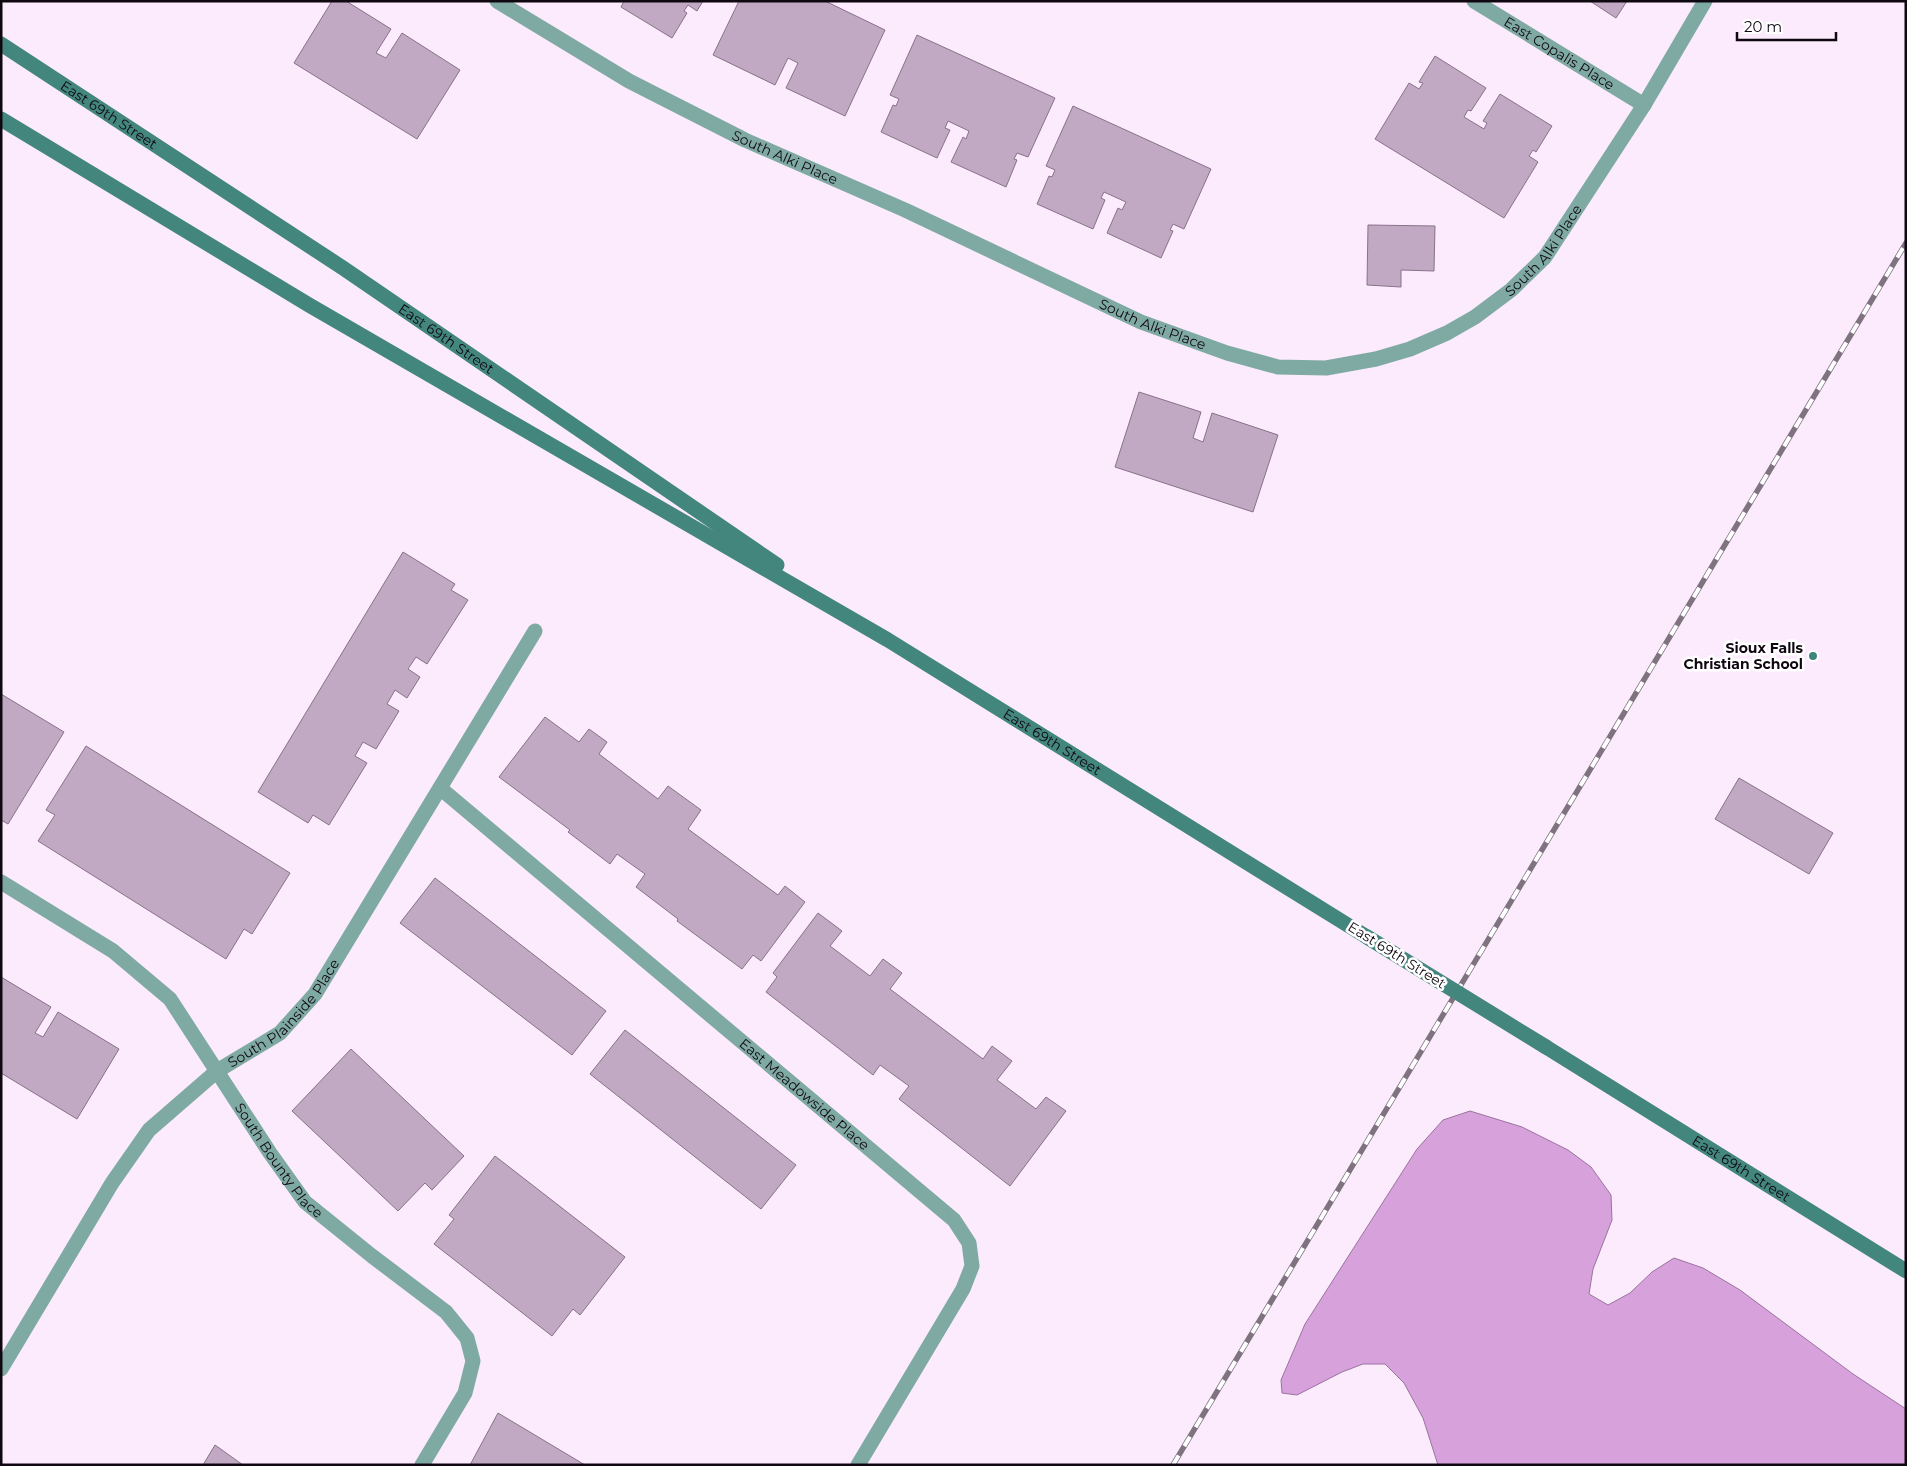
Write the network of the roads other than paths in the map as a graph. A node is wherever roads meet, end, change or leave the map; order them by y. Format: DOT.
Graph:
graph roads {
  1 [pos="497,1"];
  2 [pos="1474,1"];
  3 [pos="1705,1"];
  4 [pos="1,44"];
  5 [pos="1644,105"];
  6 [pos="1,119"];
  7 [pos="535,631"];
  8 [pos="888,640"];
  9 [pos="440,788"];
  10 [pos="1,882"];
  11 [pos="217,1071"];
  12 [pos="1906,1271"];
  13 [pos="1,1369"];
  14 [pos="422,1465"];
  15 [pos="858,1465"];
  1 -- 5 [label="street, South Alki Place"];
  2 -- 5 [label="street, East Copalis Place"];
  3 -- 5 [label="street, South Alki Place"];
  4 -- 8 [label="main road, East 69th Street"];
  6 -- 8 [label="main road, East 69th Street"];
  7 -- 9 [label="street, South Plainside Place"];
  8 -- 12 [label="main road, East 69th Street, bridge"];
  9 -- 11 [label="street, South Plainside Place"];
  9 -- 15 [label="street, East Meadowside Place"];
  10 -- 11 [label="street, South Bounty Place"];
  11 -- 13 [label="street, South Plainside Place"];
  11 -- 14 [label="street, South Bounty Place"];
}
